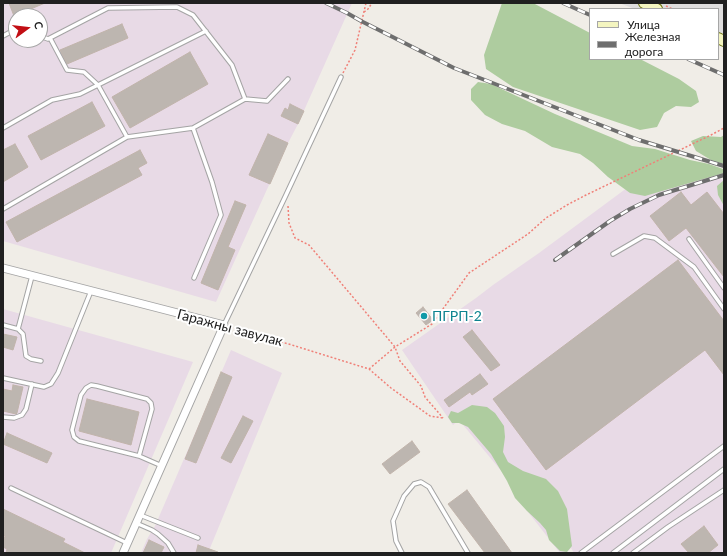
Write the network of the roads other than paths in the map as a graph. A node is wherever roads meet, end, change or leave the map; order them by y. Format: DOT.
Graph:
graph roads {
  1 [pos="644,3"];
  2 [pos="654,8"];
  3 [pos="206,31"];
  4 [pos="50,38"];
  5 [pos="341,77"];
  6 [pos="288,80"];
  7 [pos="98,85"];
  8 [pos="245,99"];
  9 [pos="3,128"];
  10 [pos="193,128"];
  11 [pos="127,137"];
  12 [pos="3,209"];
  13 [pos="689,239"];
  14 [pos="613,254"];
  15 [pos="3,268"];
  16 [pos="32,276"];
  17 [pos="194,278"];
  18 [pos="724,288"];
  19 [pos="92,291"];
  20 [pos="724,309"];
  21 [pos="3,325"];
  22 [pos="224,325"];
  23 [pos="18,329"];
  24 [pos="41,361"];
  25 [pos="3,378"];
  26 [pos="32,384"];
  27 [pos="3,417"];
  28 [pos="724,446"];
  29 [pos="140,456"];
  30 [pos="162,466"];
  31 [pos="724,469"];
  32 [pos="11,488"];
  33 [pos="724,490"];
  34 [pos="140,515"];
  35 [pos="136,523"];
  36 [pos="198,538"];
  37 [pos="127,543"];
  38 [pos="123,553"];
  39 [pos="174,553"];
  40 [pos="402,553"];
  41 [pos="468,553"];
  42 [pos="581,553"];
  43 [pos="613,553"];
  44 [pos="633,553"];
  1 -- 2 [label="main road"];
  3 -- 4 [label="lane"];
  3 -- 7 [label="lane"];
  3 -- 8 [label="lane"];
  4 -- 7 [label="lane"];
  5 -- 22 [label="lane"];
  6 -- 8 [label="lane"];
  7 -- 9 [label="lane"];
  7 -- 11 [label="lane"];
  8 -- 10 [label="lane"];
  10 -- 11 [label="lane"];
  10 -- 17 [label="lane"];
  11 -- 12 [label="lane"];
  13 -- 18 [label="lane"];
  14 -- 20 [label="lane"];
  15 -- 16 [label="street, Гаражны завулак"];
  16 -- 19 [label="street, Гаражны завулак"];
  16 -- 23 [label="lane"];
  19 -- 22 [label="street, Гаражны завулак"];
  19 -- 26 [label="lane"];
  21 -- 23 [label="lane"];
  22 -- 30 [label="street"];
  23 -- 24 [label="lane"];
  25 -- 26 [label="lane"];
  26 -- 27 [label="lane"];
  28 -- 42 [label="lane"];
  29 -- 29 [label="lane"];
  29 -- 30 [label="lane"];
  30 -- 34 [label="street"];
  31 -- 43 [label="lane"];
  32 -- 37 [label="lane"];
  33 -- 44 [label="lane"];
  34 -- 35 [label="street"];
  34 -- 36 [label="lane"];
  35 -- 37 [label="street"];
  35 -- 39 [label="lane"];
  37 -- 38 [label="street"];
  40 -- 41 [label="lane"];
}
